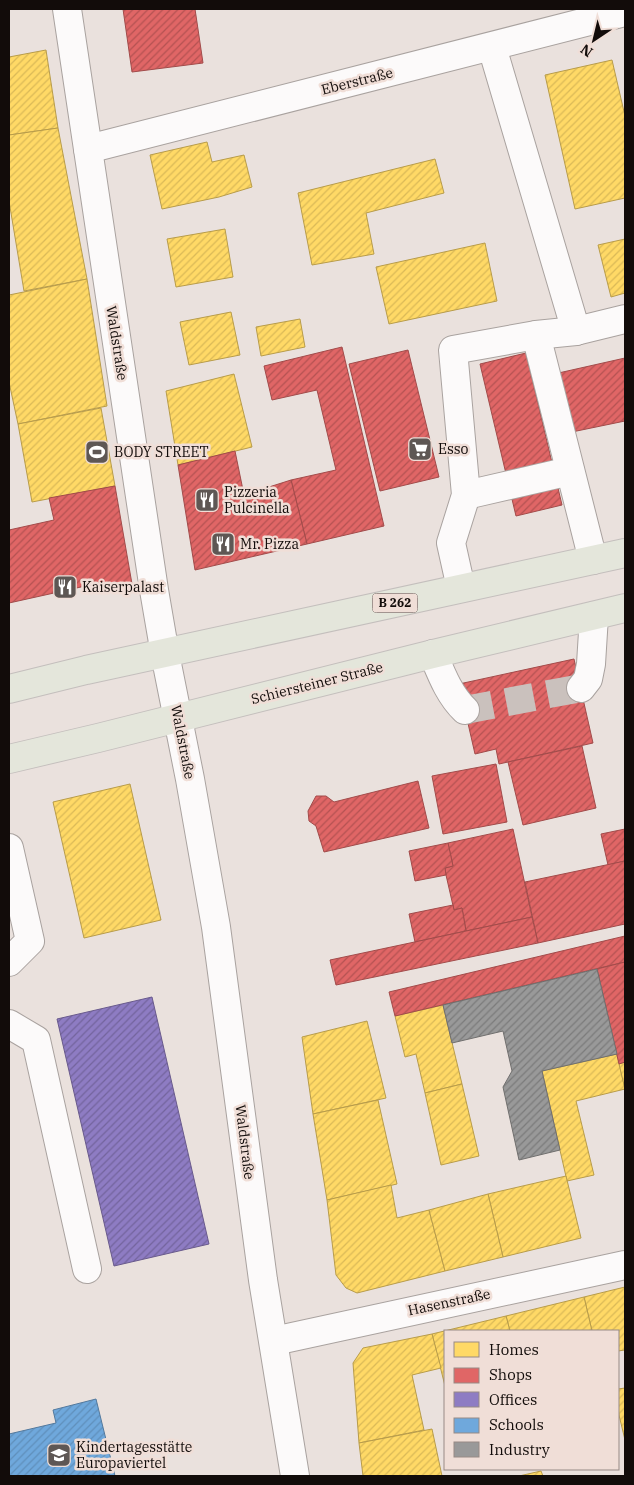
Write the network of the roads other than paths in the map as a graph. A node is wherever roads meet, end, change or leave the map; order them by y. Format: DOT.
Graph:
graph roads {
  1 [pos="67,9"];
  2 [pos="625,12"];
  3 [pos="492,46"];
  4 [pos="88,148"];
  5 [pos="625,319"];
  6 [pos="576,331"];
  7 [pos="536,335"];
  8 [pos="570,471"];
  9 [pos="466,495"];
  10 [pos="625,553"];
  11 [pos="593,560"];
  12 [pos="461,588"];
  13 [pos="625,608"];
  14 [pos="594,616"];
  15 [pos="165,654"];
  16 [pos="433,654"];
  17 [pos="581,688"];
  18 [pos="9,689"];
  19 [pos="465,710"];
  20 [pos="179,717"];
  21 [pos="9,759"];
  22 [pos="9,848"];
  23 [pos="9,962"];
  24 [pos="9,1024"];
  25 [pos="625,1265"];
  26 [pos="87,1270"];
  27 [pos="274,1340"];
  28 [pos="295,1476"];
  1 -- 4 [label="street, Waldstraße"];
  2 -- 3 [label="street, Eberstraße"];
  3 -- 4 [label="street, Eberstraße"];
  3 -- 6 [label="street"];
  4 -- 15 [label="street, Waldstraße"];
  5 -- 6 [label="street"];
  6 -- 7 [label="street"];
  7 -- 8 [label="street"];
  7 -- 9 [label="street"];
  8 -- 9 [label="street"];
  8 -- 11 [label="street"];
  9 -- 12 [label="street"];
  10 -- 11 [label="main road, B 262"];
  11 -- 12 [label="main road, B 262"];
  12 -- 15 [label="main road, B 262"];
  13 -- 14 [label="main road, Schiersteiner Straße"];
  14 -- 16 [label="main road, Schiersteiner Straße"];
  14 -- 17 [label="street"];
  15 -- 18 [label="main road, B 262"];
  15 -- 20 [label="street, Waldstraße"];
  16 -- 19 [label="street"];
  16 -- 20 [label="main road, Schiersteiner Straße"];
  20 -- 21 [label="main road, Schiersteiner Straße"];
  20 -- 27 [label="street, Waldstraße"];
  22 -- 23 [label="street"];
  24 -- 26 [label="street"];
  25 -- 27 [label="street, Hasenstraße"];
  27 -- 28 [label="street, Waldstraße"];
}
